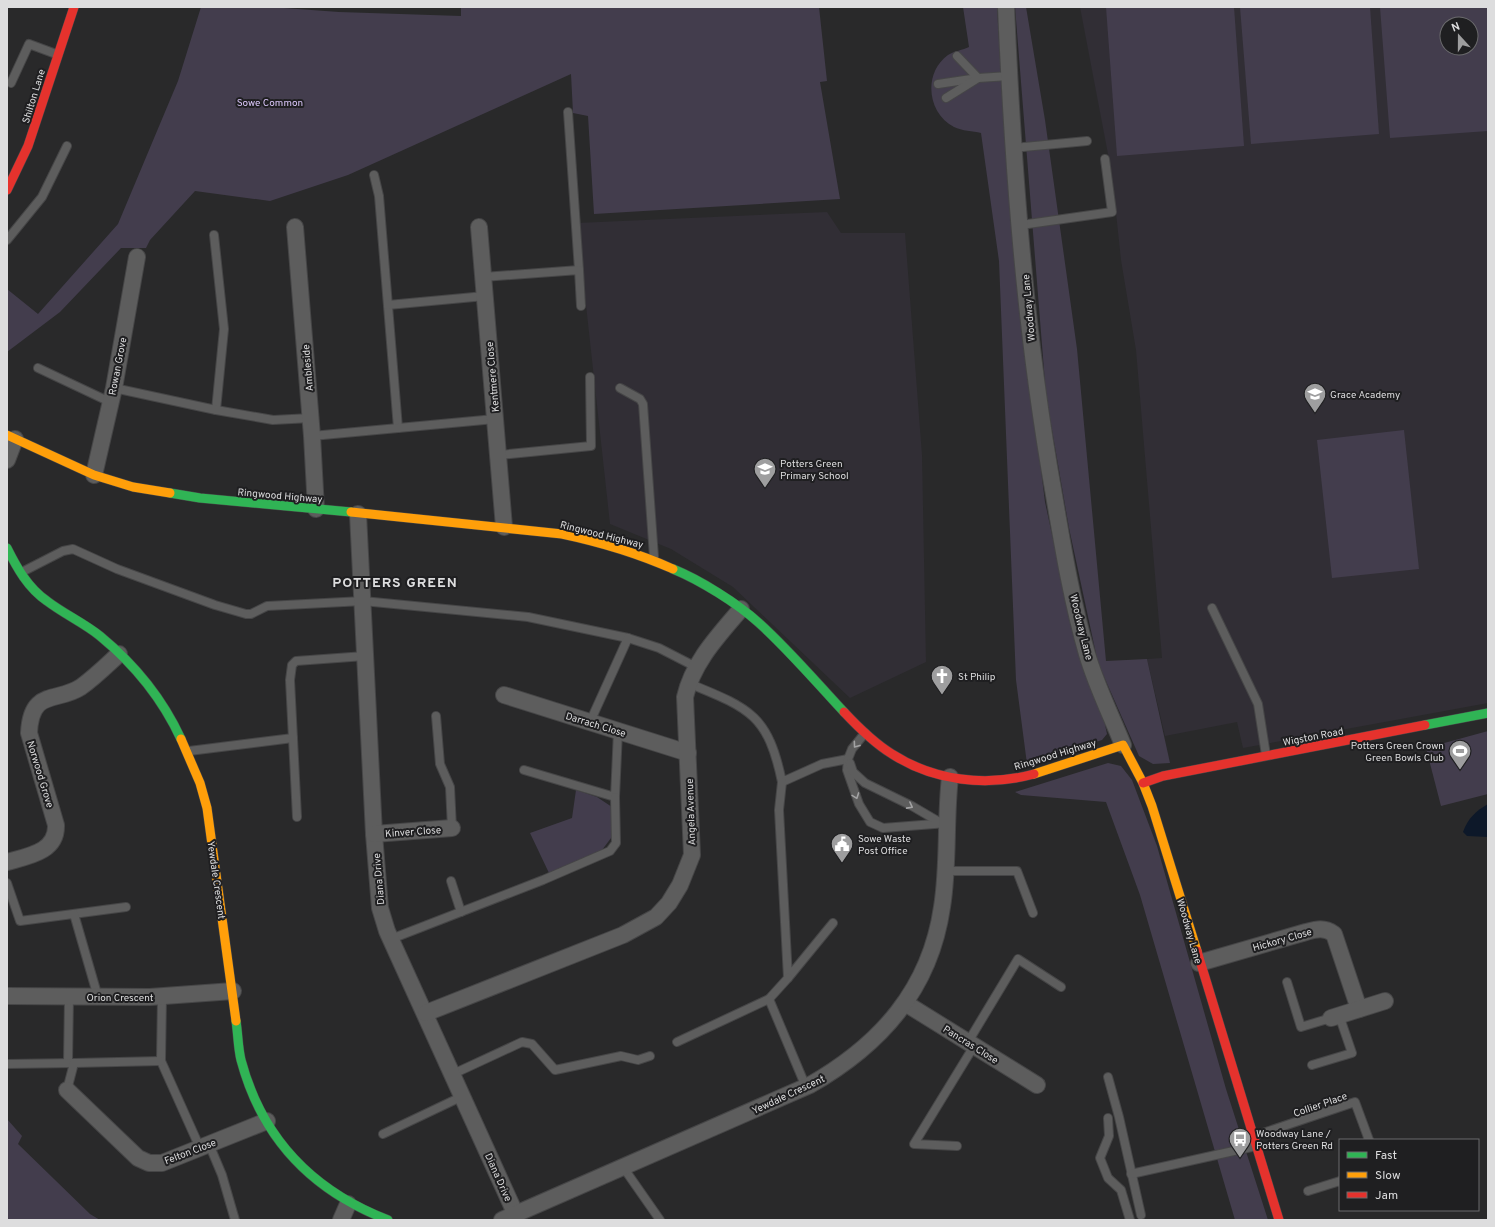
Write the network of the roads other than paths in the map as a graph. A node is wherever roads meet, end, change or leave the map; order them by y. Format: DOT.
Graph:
graph roads {
  1 [pos="74,7"];
  2 [pos="1006,7"];
  3 [pos="57,54"];
  4 [pos="957,56"];
  5 [pos="1009,76"];
  6 [pos="978,78"];
  7 [pos="11,82"];
  8 [pos="938,84"];
  9 [pos="946,98"];
  10 [pos="568,112"];
  11 [pos="1087,141"];
  12 [pos="67,146"];
  13 [pos="1014,148"];
  14 [pos="1104,159"];
  15 [pos="374,175"];
  16 [pos="8,188"];
  17 [pos="1020,225"];
  18 [pos="295,227"];
  19 [pos="479,227"];
  20 [pos="214,235"];
  21 [pos="7,240"];
  22 [pos="137,257"];
  23 [pos="579,270"];
  24 [pos="483,277"];
  25 [pos="485,296"];
  26 [pos="388,305"];
  27 [pos="581,306"];
  28 [pos="38,368"];
  29 [pos="590,377"];
  30 [pos="620,388"];
  31 [pos="112,395"];
  32 [pos="216,410"];
  33 [pos="311,418"];
  34 [pos="495,419"];
  35 [pos="398,428"];
  36 [pos="312,436"];
  37 [pos="11,437"];
  38 [pos="499,455"];
  39 [pos="7,460"];
  40 [pos="94,475"];
  41 [pos="316,509"];
  42 [pos="358,514"];
  43 [pos="504,527"];
  44 [pos="7,548"];
  45 [pos="654,560"];
  46 [pos="14,568"];
  47 [pos="362,601"];
  48 [pos="1212,608"];
  49 [pos="741,609"];
  50 [pos="628,638"];
  51 [pos="118,654"];
  52 [pos="365,656"];
  53 [pos="696,667"];
  54 [pos="688,683"];
  55 [pos="504,695"];
  56 [pos="1488,713"];
  57 [pos="436,716"];
  58 [pos="590,722"];
  59 [pos="618,731"];
  60 [pos="865,733"];
  61 [pos="293,738"];
  62 [pos="1123,745"];
  63 [pos="188,751"];
  64 [pos="688,753"];
  65 [pos="1266,756"];
  66 [pos="848,758"];
  67 [pos="524,770"];
  68 [pos="950,777"];
  69 [pos="782,782"];
  70 [pos="1143,783"];
  71 [pos="615,797"];
  72 [pos="297,817"];
  73 [pos="944,823"];
  74 [pos="452,828"];
  75 [pos="374,834"];
  76 [pos="7,862"];
  77 [pos="946,871"];
  78 [pos="451,881"];
  79 [pos="7,884"];
  80 [pos="126,907"];
  81 [pos="461,912"];
  82 [pos="1033,913"];
  83 [pos="74,914"];
  84 [pos="833,923"];
  85 [pos="391,939"];
  86 [pos="1199,963"];
  87 [pos="788,978"];
  88 [pos="1287,982"];
  89 [pos="1061,987"];
  90 [pos="233,991"];
  91 [pos="7,996"];
  92 [pos="162,996"];
  93 [pos="69,997"];
  94 [pos="98,997"];
  95 [pos="769,999"];
  96 [pos="1385,1001"];
  97 [pos="904,1003"];
  98 [pos="1359,1009"];
  99 [pos="426,1013"];
  100 [pos="1335,1016"];
  101 [pos="677,1042"];
  102 [pos="971,1044"];
  103 [pos="650,1056"];
  104 [pos="161,1061"];
  105 [pos="71,1063"];
  106 [pos="7,1064"];
  107 [pos="1312,1065"];
  108 [pos="453,1074"];
  109 [pos="1108,1078"];
  110 [pos="1037,1085"];
  111 [pos="806,1087"];
  112 [pos="67,1090"];
  113 [pos="463,1096"];
  114 [pos="1108,1118"];
  115 [pos="267,1121"];
  116 [pos="383,1134"];
  117 [pos="1254,1136"];
  118 [pos="1369,1139"];
  119 [pos="205,1146"];
  120 [pos="957,1146"];
  121 [pos="1256,1146"];
  122 [pos="623,1167"];
  123 [pos="1132,1174"];
  124 [pos="1339,1181"];
  125 [pos="1308,1191"];
  126 [pos="348,1204"];
  127 [pos="1141,1214"];
  128 [pos="509,1218"];
  129 [pos="235,1220"];
  130 [pos="341,1220"];
  131 [pos="388,1220"];
  132 [pos="660,1220"];
  133 [pos="1130,1220"];
  134 [pos="1279,1220"];
  1 -- 3 [label="street, Shilton Lane"];
  2 -- 5 [label="street, Woodway Lane"];
  3 -- 7 [label="lane"];
  3 -- 16 [label="street, Shilton Lane"];
  4 -- 6 [label="lane"];
  5 -- 6 [label="lane"];
  5 -- 13 [label="street, Woodway Lane"];
  6 -- 8 [label="lane"];
  6 -- 9 [label="lane"];
  10 -- 23 [label="lane"];
  11 -- 13 [label="lane"];
  12 -- 21 [label="lane"];
  13 -- 17 [label="street, Woodway Lane"];
  14 -- 17 [label="lane"];
  15 -- 26 [label="lane"];
  17 -- 62 [label="street, Woodway Lane"];
  18 -- 33 [label="street, Ambleside"];
  19 -- 24 [label="street, Kentmere Close"];
  20 -- 32 [label="lane"];
  22 -- 31 [label="street, Rowan Grove"];
  23 -- 24 [label="lane"];
  23 -- 27 [label="lane"];
  24 -- 25 [label="street, Kentmere Close"];
  25 -- 26 [label="lane"];
  25 -- 34 [label="street, Kentmere Close"];
  26 -- 35 [label="lane"];
  28 -- 31 [label="lane"];
  29 -- 38 [label="lane"];
  30 -- 45 [label="lane"];
  31 -- 32 [label="lane"];
  31 -- 40 [label="street, Rowan Grove"];
  32 -- 33 [label="lane"];
  33 -- 36 [label="street, Ambleside"];
  34 -- 35 [label="lane"];
  34 -- 38 [label="street, Kentmere Close"];
  35 -- 36 [label="lane"];
  36 -- 41 [label="street, Ambleside"];
  37 -- 39 [label="street"];
  37 -- 40 [label="street, Ringwood Highway"];
  38 -- 43 [label="street, Kentmere Close"];
  40 -- 41 [label="street, Ringwood Highway"];
  41 -- 42 [label="street, Ringwood Highway"];
  42 -- 43 [label="street, Ringwood Highway"];
  42 -- 47 [label="street, Diana Drive"];
  43 -- 45 [label="street, Ringwood Highway"];
  44 -- 46 [label="street, Yewdale Crescent"];
  45 -- 49 [label="street, Ringwood Highway"];
  46 -- 47 [label="lane"];
  46 -- 51 [label="street, Yewdale Crescent"];
  47 -- 50 [label="lane"];
  47 -- 52 [label="street, Diana Drive"];
  48 -- 65 [label="lane"];
  49 -- 53 [label="street, Angela Avenue"];
  49 -- 60 [label="street, Ringwood Highway"];
  50 -- 53 [label="lane"];
  50 -- 58 [label="lane"];
  51 -- 63 [label="street, Yewdale Crescent"];
  51 -- 76 [label="street, Norwood Grove"];
  52 -- 61 [label="lane"];
  52 -- 75 [label="street, Diana Drive"];
  53 -- 54 [label="street, Angela Avenue"];
  54 -- 64 [label="street, Angela Avenue"];
  54 -- 69 [label="lane"];
  55 -- 58 [label="street, Darrach Close"];
  56 -- 65 [label="street, Wigston Road"];
  57 -- 74 [label="lane"];
  58 -- 59 [label="street, Darrach Close"];
  59 -- 64 [label="street, Darrach Close"];
  59 -- 71 [label="lane"];
  60 -- 66 [label="lane, one-way"];
  60 -- 68 [label="street, Ringwood Highway"];
  61 -- 63 [label="lane"];
  61 -- 72 [label="lane"];
  62 -- 68 [label="street, Ringwood Highway"];
  62 -- 70 [label="street, Woodway Lane"];
  63 -- 90 [label="street, Yewdale Crescent"];
  64 -- 99 [label="street, Angela Avenue"];
  65 -- 70 [label="street, Wigston Road"];
  66 -- 69 [label="lane"];
  66 -- 73 [label="lane, one-way"];
  66 -- 73 [label="lane, one-way"];
  67 -- 71 [label="lane"];
  68 -- 73 [label="street, Yewdale Crescent"];
  69 -- 87 [label="lane"];
  70 -- 86 [label="street, Woodway Lane"];
  71 -- 81 [label="lane"];
  73 -- 77 [label="street, Yewdale Crescent"];
  74 -- 75 [label="street, Kinver Close"];
  75 -- 85 [label="street, Diana Drive"];
  77 -- 82 [label="lane"];
  77 -- 97 [label="street, Yewdale Crescent"];
  78 -- 81 [label="lane"];
  79 -- 83 [label="lane"];
  80 -- 83 [label="lane"];
  81 -- 85 [label="lane"];
  83 -- 94 [label="lane"];
  84 -- 87 [label="lane"];
  85 -- 99 [label="street, Diana Drive"];
  86 -- 98 [label="street, Hickory Close"];
  86 -- 117 [label="street, Woodway Lane"];
  87 -- 95 [label="lane"];
  88 -- 100 [label="lane"];
  89 -- 102 [label="lane"];
  90 -- 92 [label="street, Orion Crescent"];
  90 -- 115 [label="street, Yewdale Crescent"];
  91 -- 93 [label="street, Orion Crescent"];
  92 -- 94 [label="street, Orion Crescent"];
  92 -- 104 [label="lane"];
  93 -- 94 [label="street, Orion Crescent"];
  93 -- 105 [label="lane"];
  95 -- 101 [label="lane"];
  95 -- 111 [label="lane"];
  96 -- 98 [label="street"];
  97 -- 102 [label="street, Pancras Close"];
  97 -- 111 [label="street, Yewdale Crescent"];
  98 -- 100 [label="street"];
  99 -- 108 [label="street, Diana Drive"];
  100 -- 107 [label="lane"];
  102 -- 110 [label="street, Pancras Close"];
  102 -- 120 [label="lane"];
  103 -- 108 [label="lane"];
  104 -- 105 [label="lane"];
  104 -- 119 [label="lane"];
  105 -- 106 [label="lane"];
  105 -- 112 [label="lane"];
  108 -- 113 [label="street, Diana Drive"];
  109 -- 123 [label="lane"];
  111 -- 122 [label="street, Yewdale Crescent"];
  112 -- 119 [label="street, Felton Close"];
  113 -- 116 [label="lane"];
  113 -- 128 [label="street, Diana Drive"];
  114 -- 133 [label="lane"];
  115 -- 119 [label="street, Felton Close"];
  115 -- 126 [label="street, Yewdale Crescent"];
  117 -- 118 [label="lane, Collier Place"];
  117 -- 121 [label="street, Woodway Lane"];
  119 -- 129 [label="lane"];
  121 -- 123 [label="lane"];
  121 -- 134 [label="street, Woodway Lane"];
  122 -- 128 [label="street, Yewdale Crescent"];
  122 -- 132 [label="lane"];
  123 -- 127 [label="lane"];
  124 -- 125 [label="lane"];
  126 -- 130 [label="street"];
  126 -- 131 [label="street, Yewdale Crescent"];
}
